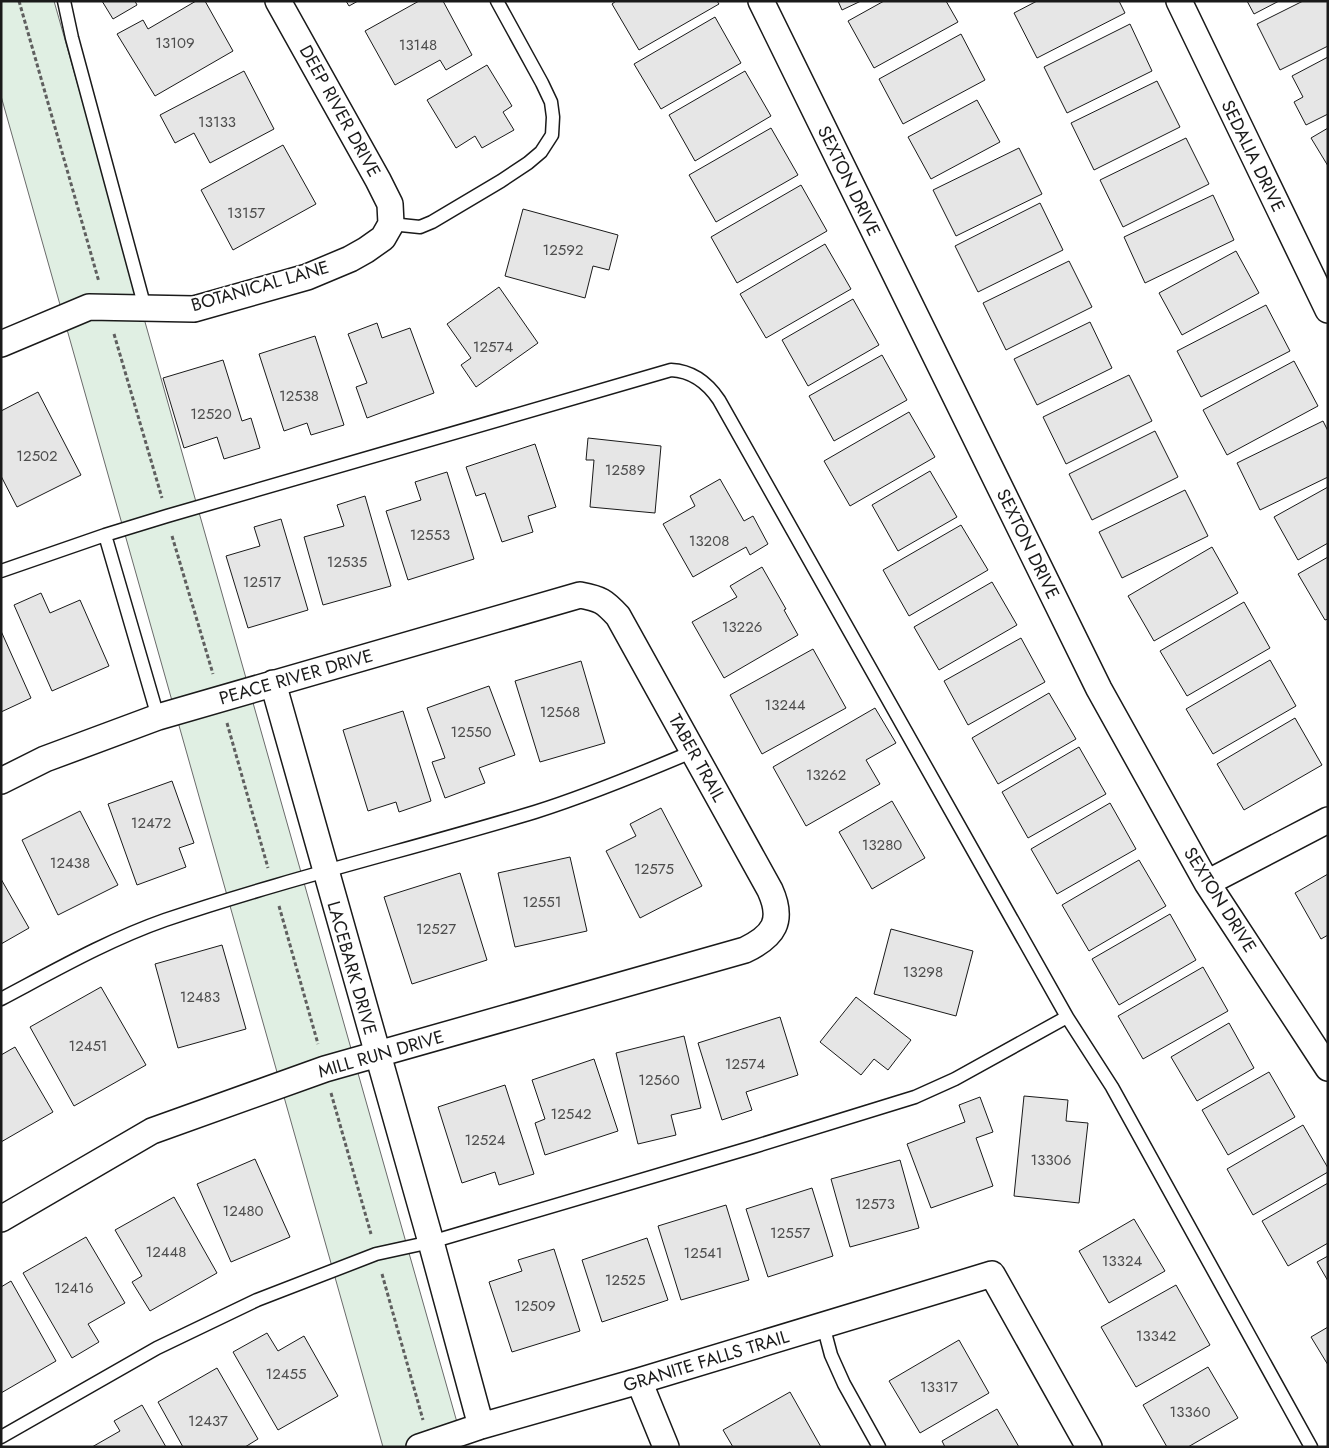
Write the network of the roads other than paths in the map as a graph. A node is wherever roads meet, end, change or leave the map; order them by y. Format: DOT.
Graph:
graph roads {
  1 [pos="64,1"];
  2 [pos="278,1"];
  3 [pos="496,1"];
  4 [pos="761,1"];
  5 [pos="1179,1"];
  6 [pos="391,224"];
  7 [pos="145,308"];
  8 [pos="1328,310"];
  9 [pos="1,344"];
  10 [pos="105,535"];
  11 [pos="1,571"];
  12 [pos="597,598"];
  13 [pos="273,683"];
  14 [pos="158,717"];
  15 [pos="694,751"];
  16 [pos="1,781"];
  17 [pos="1328,820"];
  18 [pos="325,871"];
  19 [pos="1207,884"];
  20 [pos="774,928"];
  21 [pos="1,999"];
  22 [pos="1067,1017"];
  23 [pos="377,1055"];
  24 [pos="1328,1068"];
  25 [pos="1,1219"];
  26 [pos="431,1242"];
  27 [pos="823,1325"];
  28 [pos="639,1381"];
  29 [pos="481,1426"];
  30 [pos="1,1437"];
  31 [pos="419,1447"];
  32 [pos="666,1447"];
  33 [pos="879,1447"];
  34 [pos="1089,1447"];
  35 [pos="1311,1447"];
  1 -- 7 [label="lane"];
  2 -- 6 [label="street, DEEP RIVER DRIVE"];
  3 -- 6 [label="lane"];
  4 -- 19 [label="street, SEXTON DRIVE"];
  5 -- 8 [label="street, SEDALIA DRIVE"];
  6 -- 7 [label="street, BOTANICAL LANE"];
  7 -- 9 [label="street, BOTANICAL LANE"];
  10 -- 11 [label="lane"];
  10 -- 14 [label="lane"];
  10 -- 22 [label="lane"];
  12 -- 13 [label="street, PEACE RIVER DRIVE"];
  12 -- 15 [label="street, TABER TRAIL"];
  13 -- 14 [label="street, PEACE RIVER DRIVE"];
  13 -- 18 [label="street, LACEBARK DRIVE"];
  14 -- 16 [label="street, PEACE RIVER DRIVE"];
  15 -- 18 [label="lane"];
  15 -- 20 [label="street, TABER TRAIL"];
  17 -- 19 [label="street"];
  18 -- 21 [label="lane"];
  18 -- 23 [label="street, LACEBARK DRIVE"];
  19 -- 24 [label="street, SEXTON DRIVE"];
  20 -- 23 [label="street, MILL RUN DRIVE"];
  22 -- 26 [label="lane"];
  22 -- 35 [label="lane"];
  23 -- 25 [label="street, MILL RUN DRIVE"];
  23 -- 26 [label="street, LACEBARK DRIVE"];
  26 -- 29 [label="street, LACEBARK DRIVE"];
  26 -- 30 [label="lane"];
  27 -- 28 [label="street, GRANITE FALLS TRAIL"];
  27 -- 33 [label="lane"];
  27 -- 34 [label="street, GRANITE FALLS TRAIL"];
  28 -- 29 [label="street, GRANITE FALLS TRAIL"];
  28 -- 32 [label="street"];
  29 -- 31 [label="street, GRANITE FALLS TRAIL"];
}
